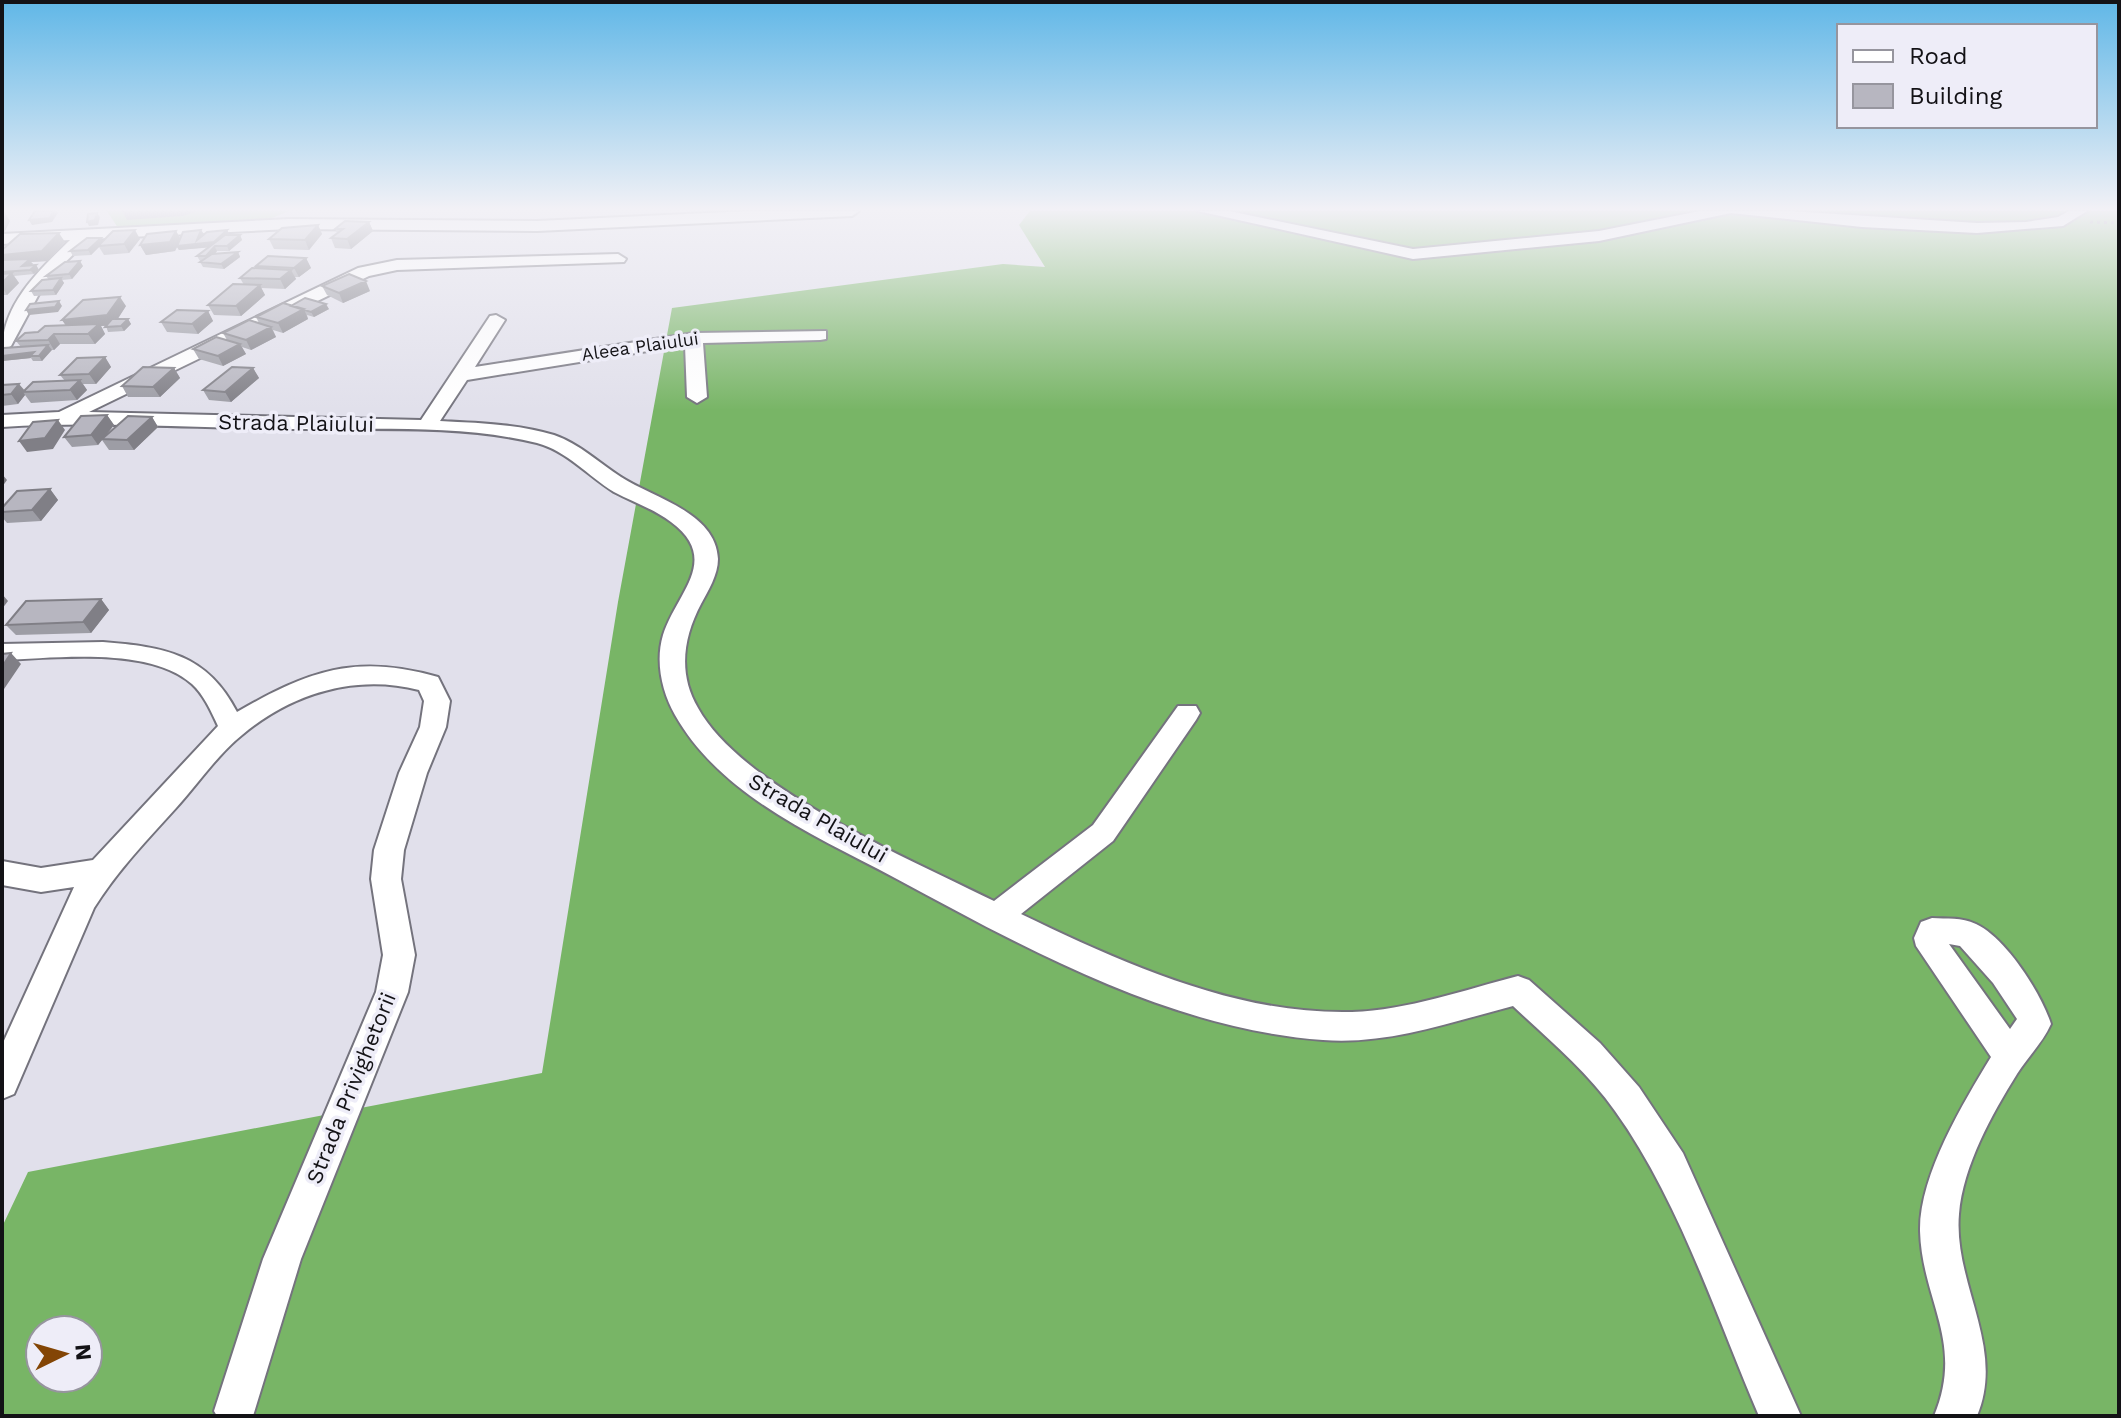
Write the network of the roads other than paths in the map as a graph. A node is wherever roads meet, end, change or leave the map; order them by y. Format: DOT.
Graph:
graph roads {
  1 [pos="41,277"];
  2 [pos="353,277"];
  3 [pos="496,320"];
  4 [pos="820,335"];
  5 [pos="694,338"];
  6 [pos="2,346"];
  7 [pos="461,375"];
  8 [pos="697,397"];
  9 [pos="65,416"];
  10 [pos="2,421"];
  11 [pos="427,426"];
  12 [pos="2,652"];
  13 [pos="1187,713"];
  14 [pos="232,728"];
  15 [pos="101,871"];
  16 [pos="2,873"];
  17 [pos="997,916"];
  18 [pos="2009,1055"];
  19 [pos="2,1083"];
  20 [pos="235,1411"];
  21 [pos="1780,1416"];
  22 [pos="1955,1416"];
  1 -- 6 [label="street"];
  2 -- 9 [label="street"];
  3 -- 7 [label="street"];
  4 -- 5 [label="street, Aleea Plaiului"];
  5 -- 7 [label="street, Aleea Plaiului"];
  5 -- 8 [label="street"];
  7 -- 11 [label="street"];
  9 -- 10 [label="street, Strada Plaiului"];
  9 -- 11 [label="street, Strada Plaiului"];
  11 -- 17 [label="street, Strada Plaiului"];
  12 -- 14 [label="street"];
  13 -- 17 [label="street"];
  14 -- 15 [label="street, Strada Privighetorii"];
  14 -- 20 [label="street, Strada Privighetorii"];
  15 -- 16 [label="street"];
  15 -- 19 [label="street, Strada Privighetorii"];
  17 -- 21 [label="street, Strada Plaiului"];
  18 -- 22 [label="street"];
}
